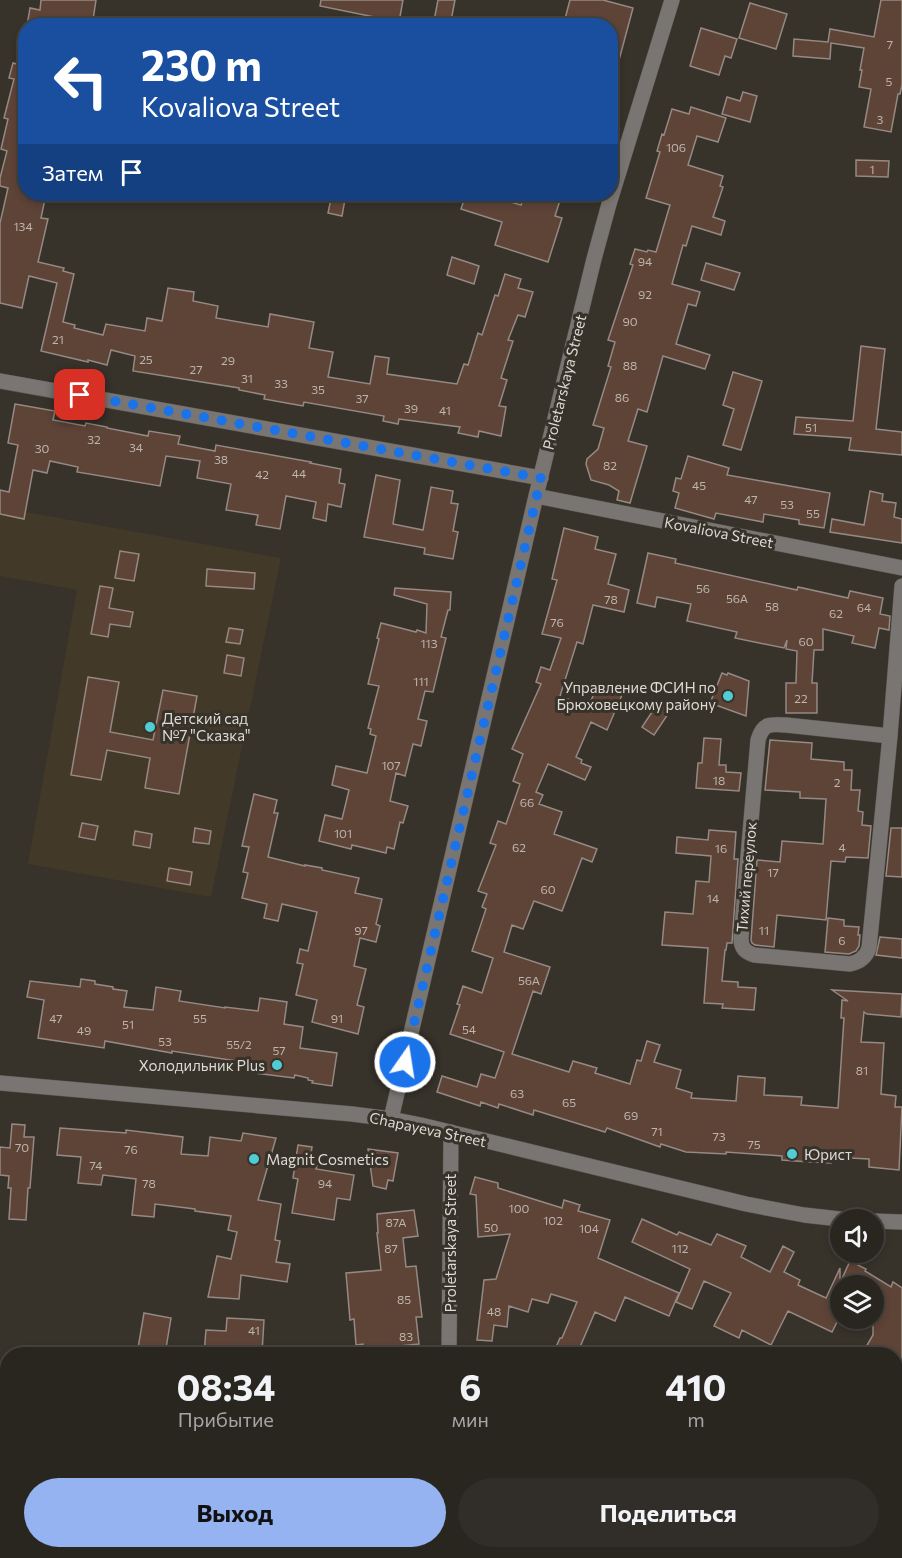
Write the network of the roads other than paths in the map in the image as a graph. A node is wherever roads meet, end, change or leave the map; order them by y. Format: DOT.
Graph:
graph roads {
  1 [pos="672,0"];
  2 [pos="618,177"];
  3 [pos="611,201"];
  4 [pos="0,381"];
  5 [pos="541,478"];
  6 [pos="536,496"];
  7 [pos="902,568"];
  8 [pos="902,586"];
  9 [pos="890,736"];
  10 [pos="0,1083"];
  11 [pos="391,1119"];
  12 [pos="451,1132"];
  13 [pos="830,1218"];
  14 [pos="884,1221"];
  15 [pos="902,1222"];
  16 [pos="450,1347"];
  1 -- 2 [label="street, Proletarskaya Street"];
  3 -- 5 [label="street, Proletarskaya Street"];
  4 -- 5 [label="street"];
  5 -- 6 [label="street, Proletarskaya Street"];
  6 -- 7 [label="street, Kovaliova Street"];
  6 -- 11 [label="street, Proletarskaya Street"];
  8 -- 9 [label="street, Тихий переулок"];
  9 -- 9 [label="street, Тихий переулок"];
  10 -- 11 [label="street, Chapayeva Street"];
  11 -- 12 [label="street, Chapayeva Street"];
  12 -- 13 [label="street, Chapayeva Street"];
  12 -- 16 [label="street, Proletarskaya Street"];
  14 -- 15 [label="street"];
}
